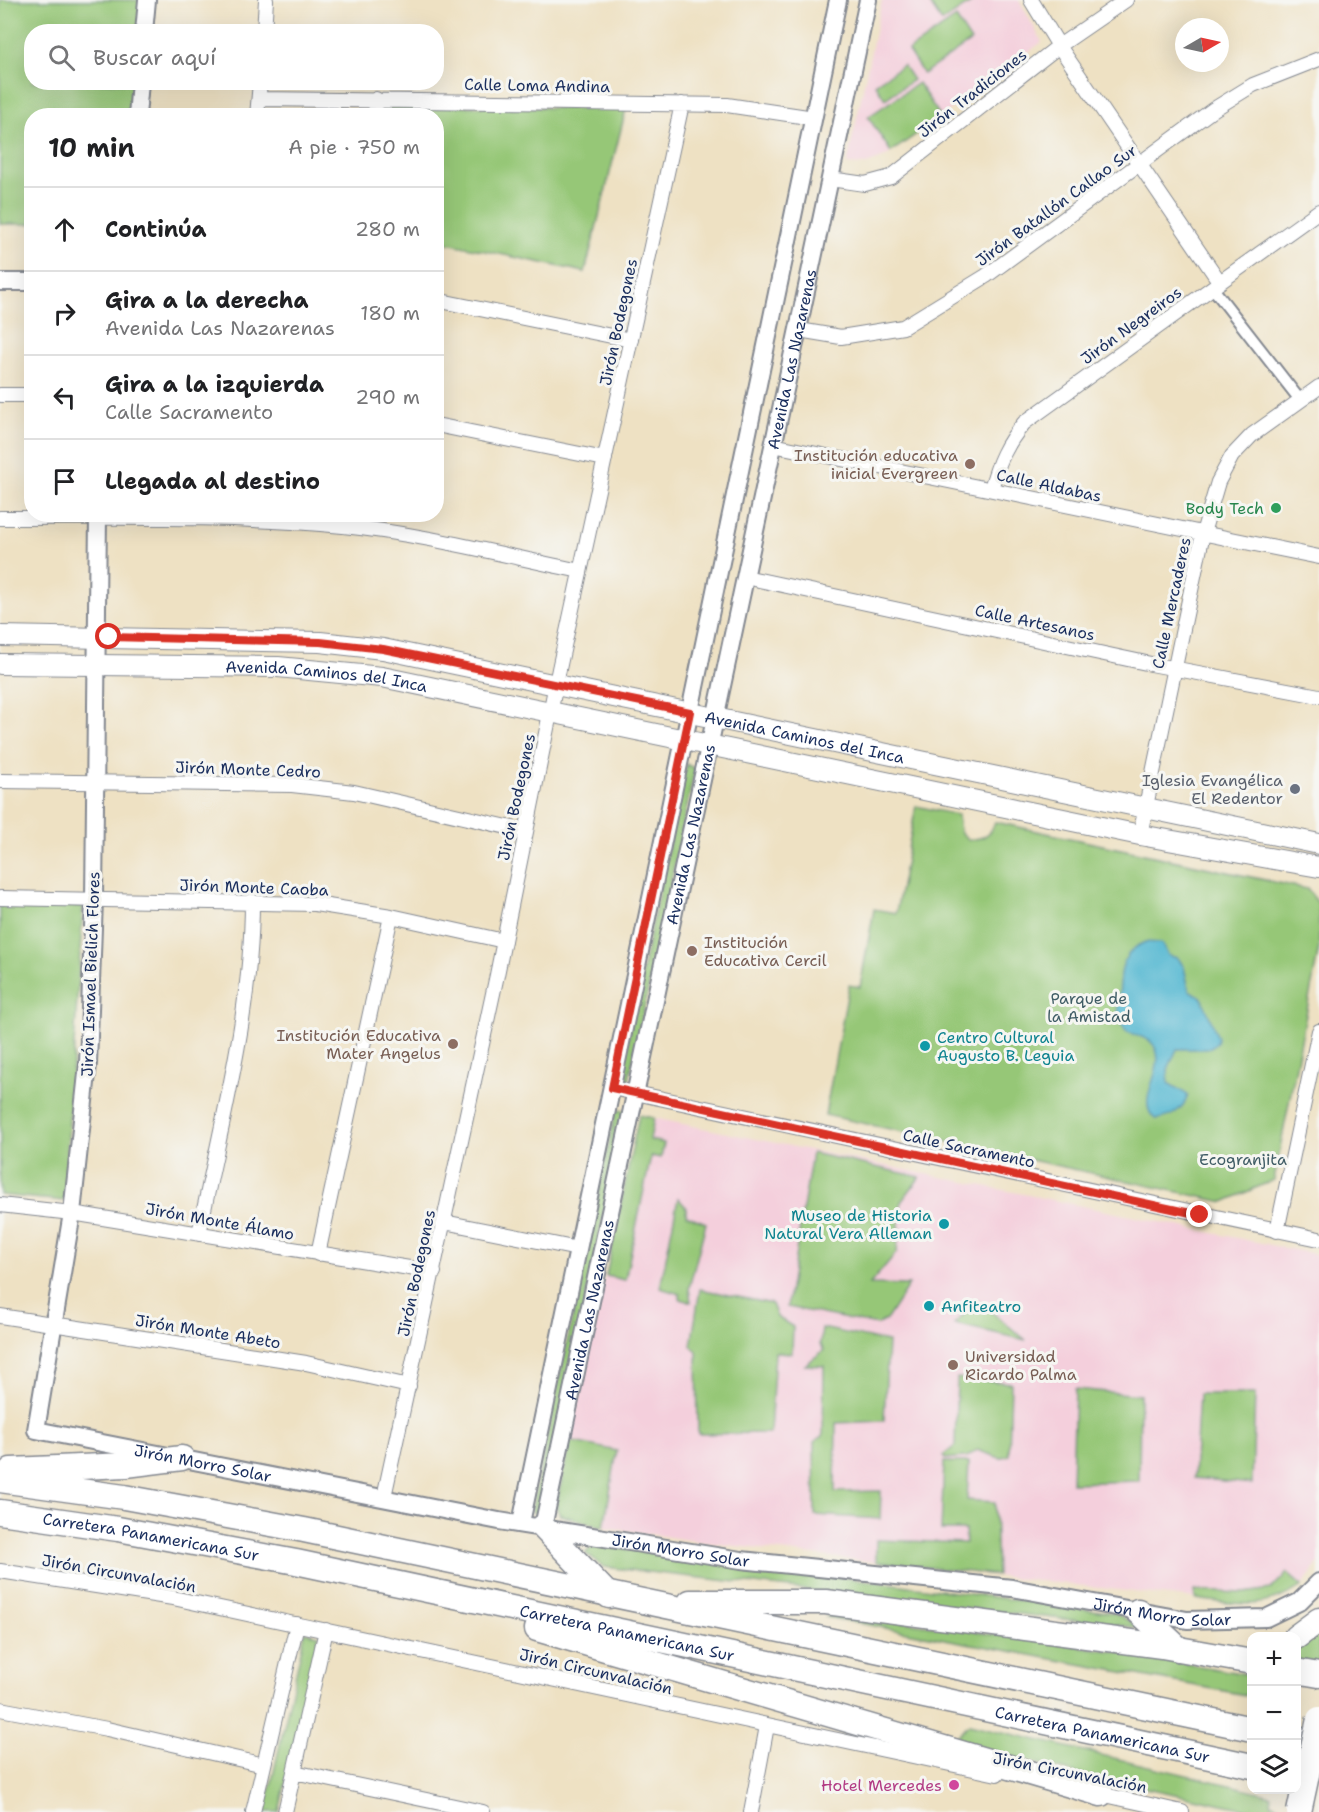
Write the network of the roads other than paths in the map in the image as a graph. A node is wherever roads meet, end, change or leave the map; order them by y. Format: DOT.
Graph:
graph roads {
  1 [pos="147,0"];
  2 [pos="266,0"];
  3 [pos="839,0"];
  4 [pos="1031,0"];
  5 [pos="1126,0"];
  6 [pos="867,3"];
  7 [pos="145,24"];
  8 [pos="264,24"];
  9 [pos="1059,46"];
  10 [pos="1319,59"];
  11 [pos="139,90"];
  12 [pos="260,90"];
  13 [pos="259,99"];
  14 [pos="376,99"];
  15 [pos="682,104"];
  16 [pos="138,108"];
  17 [pos="258,108"];
  18 [pos="375,108"];
  19 [pos="814,118"];
  20 [pos="1139,165"];
  21 [pos="830,179"];
  22 [pos="1319,211"];
  23 [pos="0,282"];
  24 [pos="24,282"];
  25 [pos="1215,284"];
  26 [pos="444,302"];
  27 [pos="799,330"];
  28 [pos="631,340"];
  29 [pos="1319,387"];
  30 [pos="0,395"];
  31 [pos="24,395"];
  32 [pos="1300,400"];
  33 [pos="444,427"];
  34 [pos="773,445"];
  35 [pos="605,459"];
  36 [pos="991,489"];
  37 [pos="0,518"];
  38 [pos="24,518"];
  39 [pos="97,522"];
  40 [pos="290,522"];
  41 [pos="1203,533"];
  42 [pos="1319,557"];
  43 [pos="580,572"];
  44 [pos="745,577"];
  45 [pos="0,636"];
  46 [pos="96,637"];
  47 [pos="0,664"];
  48 [pos="96,664"];
  49 [pos="1174,669"];
  50 [pos="556,684"];
  51 [pos="1319,696"];
  52 [pos="690,712"];
  53 [pos="549,714"];
  54 [pos="716,718"];
  55 [pos="685,739"];
  56 [pos="710,744"];
  57 [pos="0,781"];
  58 [pos="95,781"];
  59 [pos="1145,807"];
  60 [pos="525,831"];
  61 [pos="1140,835"];
  62 [pos="1319,844"];
  63 [pos="1319,867"];
  64 [pos="0,898"];
  65 [pos="94,900"];
  66 [pos="252,901"];
  67 [pos="391,916"];
  68 [pos="504,941"];
  69 [pos="1319,1032"];
  70 [pos="612,1088"];
  71 [pos="636,1093"];
  72 [pos="0,1205"];
  73 [pos="72,1213"];
  74 [pos="444,1222"];
  75 [pos="1277,1231"];
  76 [pos="199,1234"];
  77 [pos="1319,1239"];
  78 [pos="578,1249"];
  79 [pos="318,1254"];
  80 [pos="434,1272"];
  81 [pos="0,1316"];
  82 [pos="52,1322"];
  83 [pos="409,1386"];
  84 [pos="36,1430"];
  85 [pos="182,1458"];
  86 [pos="0,1470"];
  87 [pos="0,1480"];
  88 [pos="384,1497"];
  89 [pos="0,1512"];
  90 [pos="532,1525"];
  91 [pos="0,1571"];
  92 [pos="1319,1582"];
  93 [pos="427,1592"];
  94 [pos="609,1596"];
  95 [pos="640,1602"];
  96 [pos="1138,1611"];
  97 [pos="1319,1620"];
  98 [pos="297,1624"];
  99 [pos="327,1630"];
  100 [pos="1301,1633"];
  101 [pos="1179,1649"];
  102 [pos="1244,1657"];
  103 [pos="1301,1672"];
  104 [pos="1319,1676"];
  105 [pos="0,1709"];
  106 [pos="1319,1719"];
  107 [pos="767,1726"];
  108 [pos="1247,1728"];
  109 [pos="1301,1739"];
  110 [pos="1319,1742"];
  111 [pos="264,1765"];
  112 [pos="1247,1765"];
  113 [pos="294,1772"];
  114 [pos="1301,1776"];
  115 [pos="1319,1780"];
  116 [pos="1101,1794"];
  117 [pos="252,1812"];
  118 [pos="285,1812"];
  119 [pos="483,1812"];
  120 [pos="751,1812"];
  121 [pos="1182,1812"];
  122 [pos="1299,1812"];
  1 -- 7 [label="street"];
  2 -- 8 [label="street"];
  3 -- 6 [label="street"];
  3 -- 19 [label="street, Avenida Las Nazarenas"];
  4 -- 9 [label="street"];
  5 -- 9 [label="street, Jirón Tradiciones"];
  6 -- 21 [label="street, Avenida Las Nazarenas"];
  9 -- 20 [label="street"];
  9 -- 21 [label="street, Jirón Tradiciones"];
  10 -- 20 [label="street, Jirón Batallón Callao Sur"];
  11 -- 16 [label="street"];
  12 -- 13 [label="street"];
  13 -- 14 [label="street, Calle Loma Andina"];
  13 -- 17 [label="street"];
  14 -- 15 [label="street, Calle Loma Andina"];
  14 -- 18 [label="street"];
  15 -- 19 [label="street, Calle Loma Andina"];
  15 -- 28 [label="street, Jirón Bodegones"];
  19 -- 52 [label="street, Avenida Las Nazarenas"];
  20 -- 25 [label="street"];
  20 -- 27 [label="street, Jirón Batallón Callao Sur"];
  21 -- 27 [label="street, Avenida Las Nazarenas"];
  22 -- 25 [label="street, Jirón Negreiros"];
  23 -- 24 [label="street"];
  25 -- 32 [label="street"];
  25 -- 36 [label="street, Jirón Negreiros"];
  26 -- 28 [label="street"];
  27 -- 34 [label="street, Avenida Las Nazarenas"];
  28 -- 35 [label="street, Jirón Bodegones"];
  29 -- 32 [label="street, Calle Mercaderes"];
  30 -- 31 [label="street"];
  32 -- 41 [label="street, Calle Mercaderes"];
  33 -- 35 [label="street"];
  34 -- 36 [label="street, Calle Aldabas"];
  34 -- 44 [label="street, Avenida Las Nazarenas"];
  35 -- 43 [label="street, Jirón Bodegones"];
  36 -- 41 [label="street, Calle Aldabas"];
  37 -- 38 [label="street"];
  39 -- 46 [label="street, Jirón Ismael Bielich Flores"];
  40 -- 43 [label="street"];
  41 -- 42 [label="street, Calle Aldabas"];
  41 -- 49 [label="street, Calle Mercaderes"];
  43 -- 50 [label="street, Jirón Bodegones"];
  44 -- 49 [label="street, Calle Artesanos"];
  44 -- 54 [label="street, Avenida Las Nazarenas"];
  45 -- 46 [label="main road, Avenida Caminos del Inca"];
  46 -- 48 [label="street, Jirón Ismael Bielich Flores"];
  46 -- 50 [label="main road, Avenida Caminos del Inca"];
  47 -- 48 [label="main road, Avenida Caminos del Inca"];
  48 -- 53 [label="main road, Avenida Caminos del Inca"];
  48 -- 58 [label="street, Jirón Ismael Bielich Flores"];
  49 -- 51 [label="street, Calle Artesanos"];
  49 -- 59 [label="street, Calle Mercaderes"];
  50 -- 52 [label="main road, Avenida Caminos del Inca"];
  50 -- 53 [label="street, Jirón Bodegones"];
  52 -- 54 [label="main road, Avenida Caminos del Inca"];
  52 -- 55 [label="street, Avenida Las Nazarenas"];
  53 -- 55 [label="main road, Avenida Caminos del Inca"];
  53 -- 60 [label="street, Jirón Bodegones"];
  54 -- 56 [label="street, Avenida Las Nazarenas"];
  54 -- 59 [label="main road, Avenida Caminos del Inca"];
  55 -- 56 [label="main road, Avenida Caminos del Inca"];
  55 -- 70 [label="street, Avenida Las Nazarenas"];
  56 -- 61 [label="main road, Avenida Caminos del Inca"];
  56 -- 71 [label="street, Avenida Las Nazarenas"];
  57 -- 58 [label="street, Jirón Monte Cedro"];
  58 -- 60 [label="street, Jirón Monte Cedro"];
  58 -- 65 [label="street, Jirón Ismael Bielich Flores"];
  59 -- 61 [label="street, Calle Mercaderes"];
  59 -- 62 [label="main road, Avenida Caminos del Inca"];
  60 -- 68 [label="street, Jirón Bodegones"];
  61 -- 63 [label="main road, Avenida Caminos del Inca"];
  64 -- 65 [label="street, Jirón Monte Caoba"];
  65 -- 66 [label="street, Jirón Monte Caoba"];
  65 -- 73 [label="street, Jirón Ismael Bielich Flores"];
  66 -- 67 [label="street, Jirón Monte Caoba"];
  66 -- 76 [label="street"];
  67 -- 68 [label="street, Jirón Monte Caoba"];
  67 -- 79 [label="street"];
  68 -- 74 [label="street, Jirón Bodegones"];
  69 -- 75 [label="street"];
  70 -- 71 [label="street, Calle Sacramento"];
  70 -- 78 [label="street, Avenida Las Nazarenas"];
  71 -- 75 [label="street, Calle Sacramento"];
  71 -- 90 [label="street, Avenida Las Nazarenas"];
  72 -- 73 [label="street, Jirón Monte Álamo"];
  73 -- 76 [label="street, Jirón Monte Álamo"];
  73 -- 82 [label="street, Jirón Ismael Bielich Flores"];
  74 -- 78 [label="street"];
  74 -- 80 [label="street, Jirón Bodegones"];
  75 -- 77 [label="street, Calle Sacramento"];
  76 -- 79 [label="street, Jirón Monte Álamo"];
  78 -- 90 [label="street, Avenida Las Nazarenas"];
  79 -- 80 [label="street, Jirón Monte Álamo"];
  80 -- 83 [label="street, Jirón Bodegones"];
  81 -- 82 [label="street, Jirón Monte Abeto"];
  82 -- 83 [label="street, Jirón Monte Abeto"];
  82 -- 84 [label="street, Jirón Ismael Bielich Flores"];
  83 -- 88 [label="street, Jirón Bodegones"];
  84 -- 85 [label="street, Jirón Morro Solar"];
  85 -- 86 [label="highway"];
  85 -- 88 [label="street, Jirón Morro Solar"];
  87 -- 94 [label="highway, Carretera Panamericana Sur"];
  88 -- 90 [label="street, Jirón Morro Solar"];
  89 -- 93 [label="highway, Carretera Panamericana Sur"];
  90 -- 94 [label="highway"];
  90 -- 96 [label="street, Jirón Morro Solar"];
  91 -- 98 [label="street, Jirón Circunvalación"];
  92 -- 96 [label="street, Jirón Morro Solar"];
  93 -- 112 [label="highway, Carretera Panamericana Sur"];
  93 -- 116 [label="highway"];
  94 -- 95 [label="highway, Carretera Panamericana Sur"];
  95 -- 101 [label="highway"];
  95 -- 108 [label="highway, Carretera Panamericana Sur"];
  96 -- 101 [label="highway"];
  97 -- 100 [label="highway"];
  98 -- 99 [label="street, Jirón Circunvalación"];
  98 -- 111 [label="street"];
  99 -- 107 [label="street, Jirón Circunvalación"];
  99 -- 113 [label="street"];
  101 -- 102 [label="highway"];
  103 -- 104 [label="highway"];
  105 -- 111 [label="street"];
  106 -- 122 [label="highway, bridge"];
  107 -- 116 [label="street, Jirón Circunvalación"];
  107 -- 120 [label="street"];
  109 -- 110 [label="highway"];
  111 -- 117 [label="street"];
  113 -- 118 [label="street"];
  113 -- 119 [label="street"];
  114 -- 115 [label="highway"];
  116 -- 121 [label="street, Jirón Circunvalación"];
}
